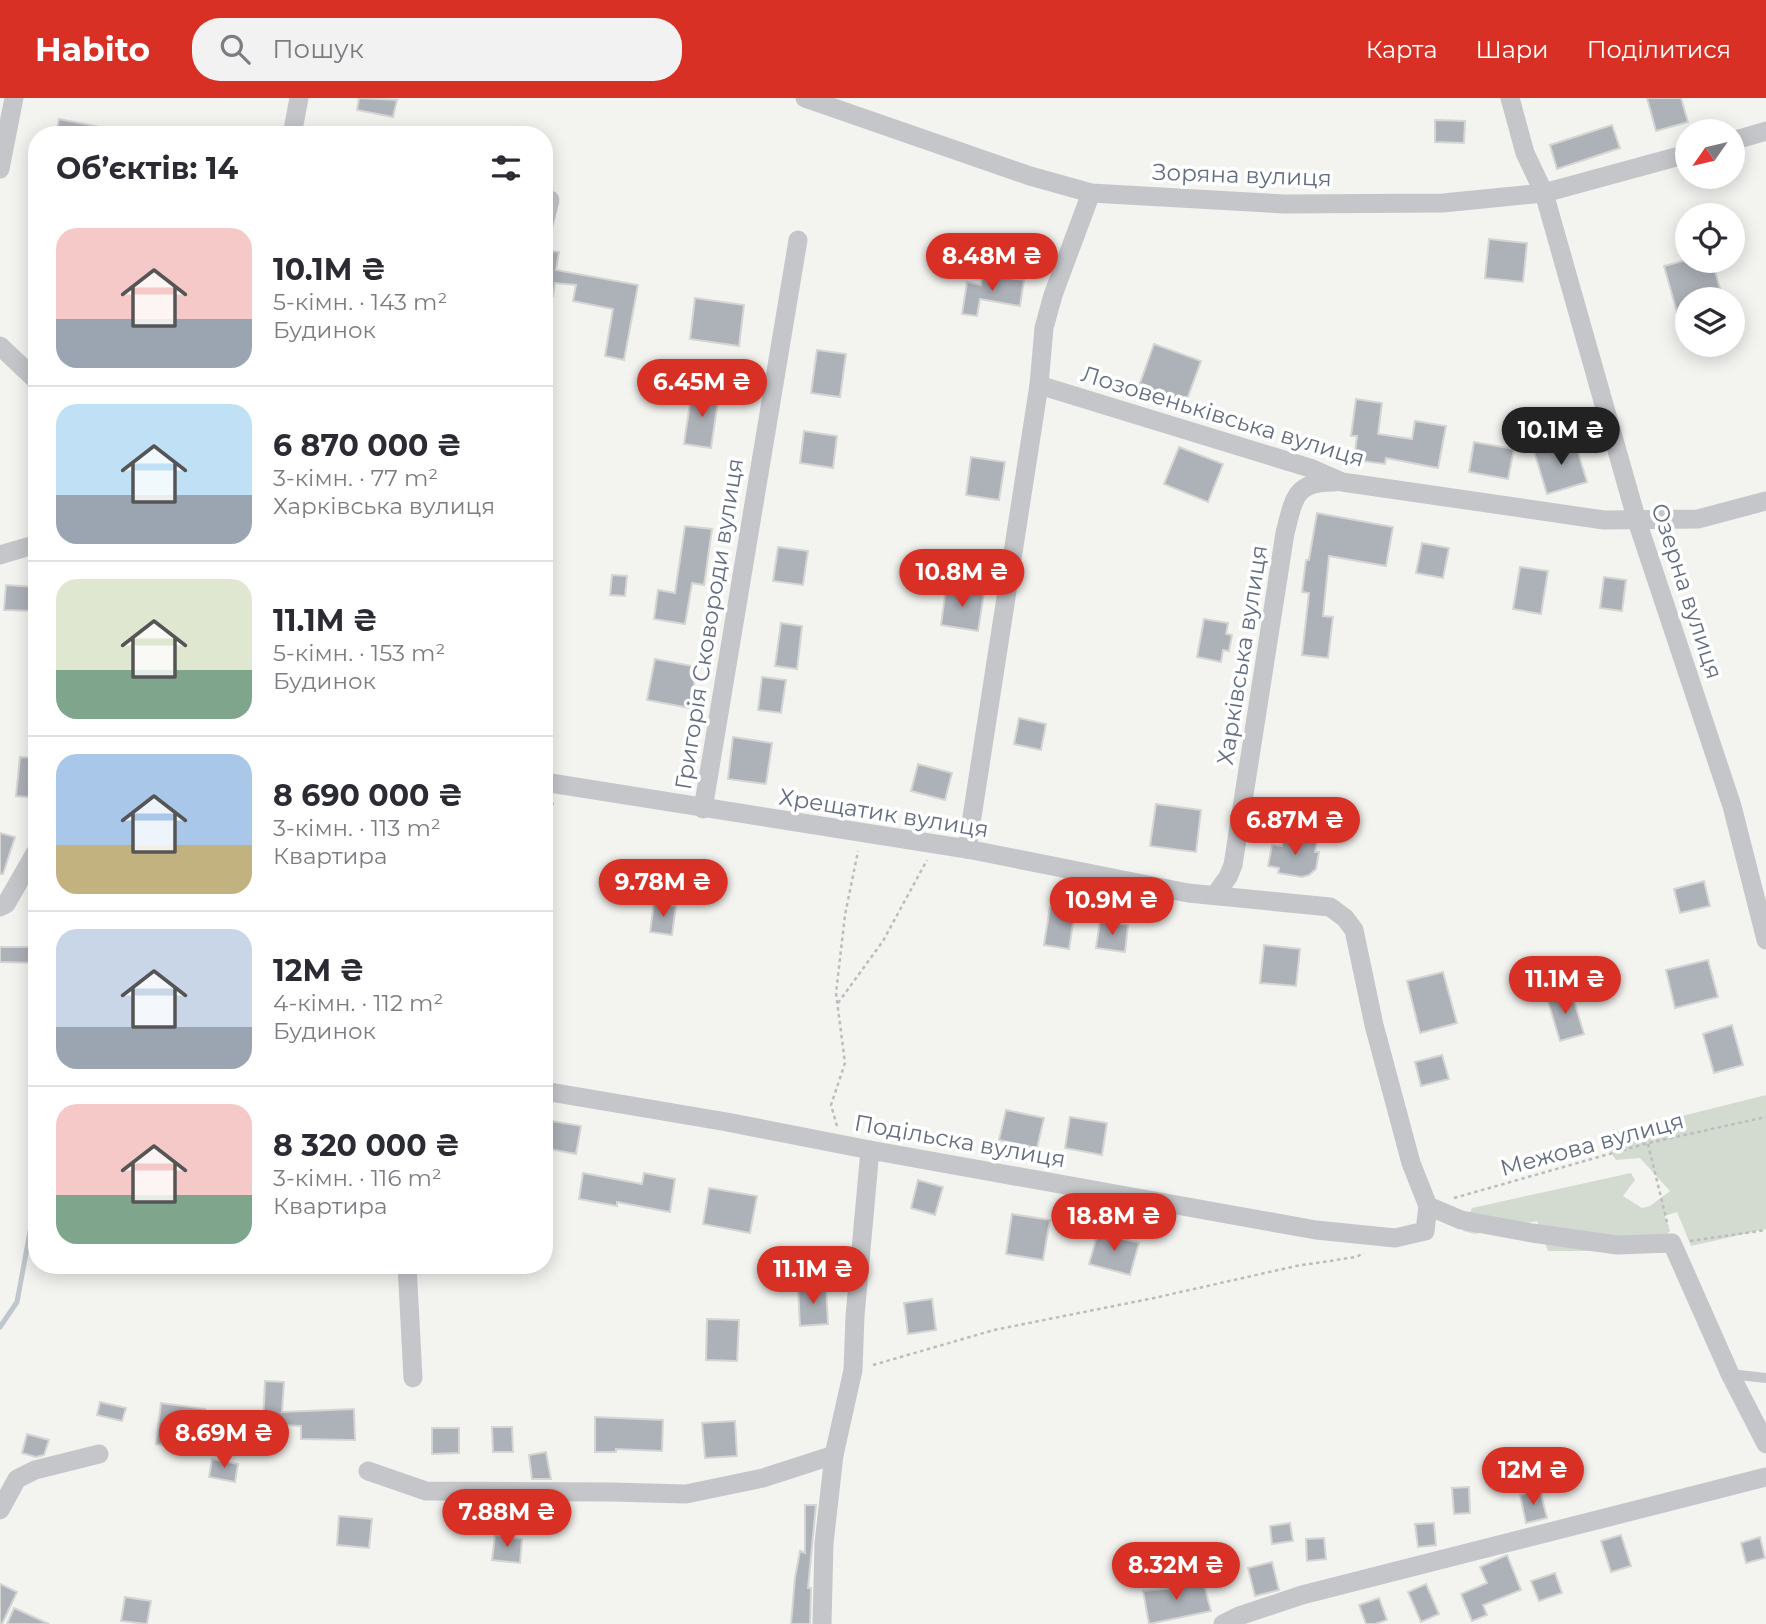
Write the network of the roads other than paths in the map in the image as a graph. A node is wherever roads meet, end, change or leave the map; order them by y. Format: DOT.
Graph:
graph roads {
  1 [pos="15,98"];
  2 [pos="299,98"];
  3 [pos="805,98"];
  4 [pos="1510,98"];
  5 [pos="294,126"];
  6 [pos="1766,131"];
  7 [pos="1745,137"];
  8 [pos="1675,157"];
  9 [pos="0,169"];
  10 [pos="1091,193"];
  11 [pos="1544,193"];
  12 [pos="798,240"];
  13 [pos="0,346"];
  14 [pos="28,372"];
  15 [pos="1039,385"];
  16 [pos="1342,482"];
  17 [pos="1766,501"];
  18 [pos="1637,521"];
  19 [pos="28,547"];
  20 [pos="0,555"];
  21 [pos="553,784"];
  22 [pos="703,809"];
  23 [pos="967,849"];
  24 [pos="28,866"];
  25 [pos="1215,895"];
  26 [pos="0,907"];
  27 [pos="1766,940"];
  28 [pos="553,1093"];
  29 [pos="870,1150"];
  30 [pos="1428,1206"];
  31 [pos="407,1274"];
  32 [pos="1730,1374"];
  33 [pos="413,1378"];
  34 [pos="1766,1378"];
  35 [pos="1766,1444"];
  36 [pos="99,1454"];
  37 [pos="834,1455"];
  38 [pos="368,1471"];
  39 [pos="1766,1477"];
  40 [pos="0,1510"];
  41 [pos="822,1624"];
  42 [pos="1223,1624"];
  1 -- 9 [label="street"];
  2 -- 5 [label="street"];
  3 -- 10 [label="street, Зоряна вулиця"];
  4 -- 11 [label="street, Озерна вулиця"];
  6 -- 7 [label="street"];
  8 -- 11 [label="street, Зоряна вулиця"];
  10 -- 11 [label="street, Зоряна вулиця"];
  10 -- 15 [label="street"];
  11 -- 18 [label="street, Озерна вулиця"];
  12 -- 22 [label="street, Григорія Сковороди вулиця"];
  13 -- 14 [label="street"];
  15 -- 16 [label="street, Лозовеньківська вулиця"];
  15 -- 23 [label="street"];
  16 -- 18 [label="street, Лозовеньківська вулиця"];
  16 -- 25 [label="street, Харківська вулиця"];
  17 -- 18 [label="street, Лозовеньківська вулиця"];
  18 -- 27 [label="street, Озерна вулиця"];
  19 -- 20 [label="street"];
  21 -- 22 [label="street, Хрещатик вулиця"];
  22 -- 23 [label="street, Хрещатик вулиця"];
  23 -- 25 [label="street, Хрещатик вулиця"];
  24 -- 26 [label="street"];
  25 -- 30 [label="street"];
  28 -- 29 [label="street, Подільска вулиця"];
  29 -- 30 [label="street, Подільска вулиця"];
  29 -- 37 [label="street"];
  30 -- 32 [label="street"];
  31 -- 33 [label="street"];
  32 -- 34 [label="lane"];
  32 -- 35 [label="street"];
  36 -- 40 [label="street"];
  37 -- 38 [label="street"];
  37 -- 41 [label="street"];
  39 -- 42 [label="street"];
}
